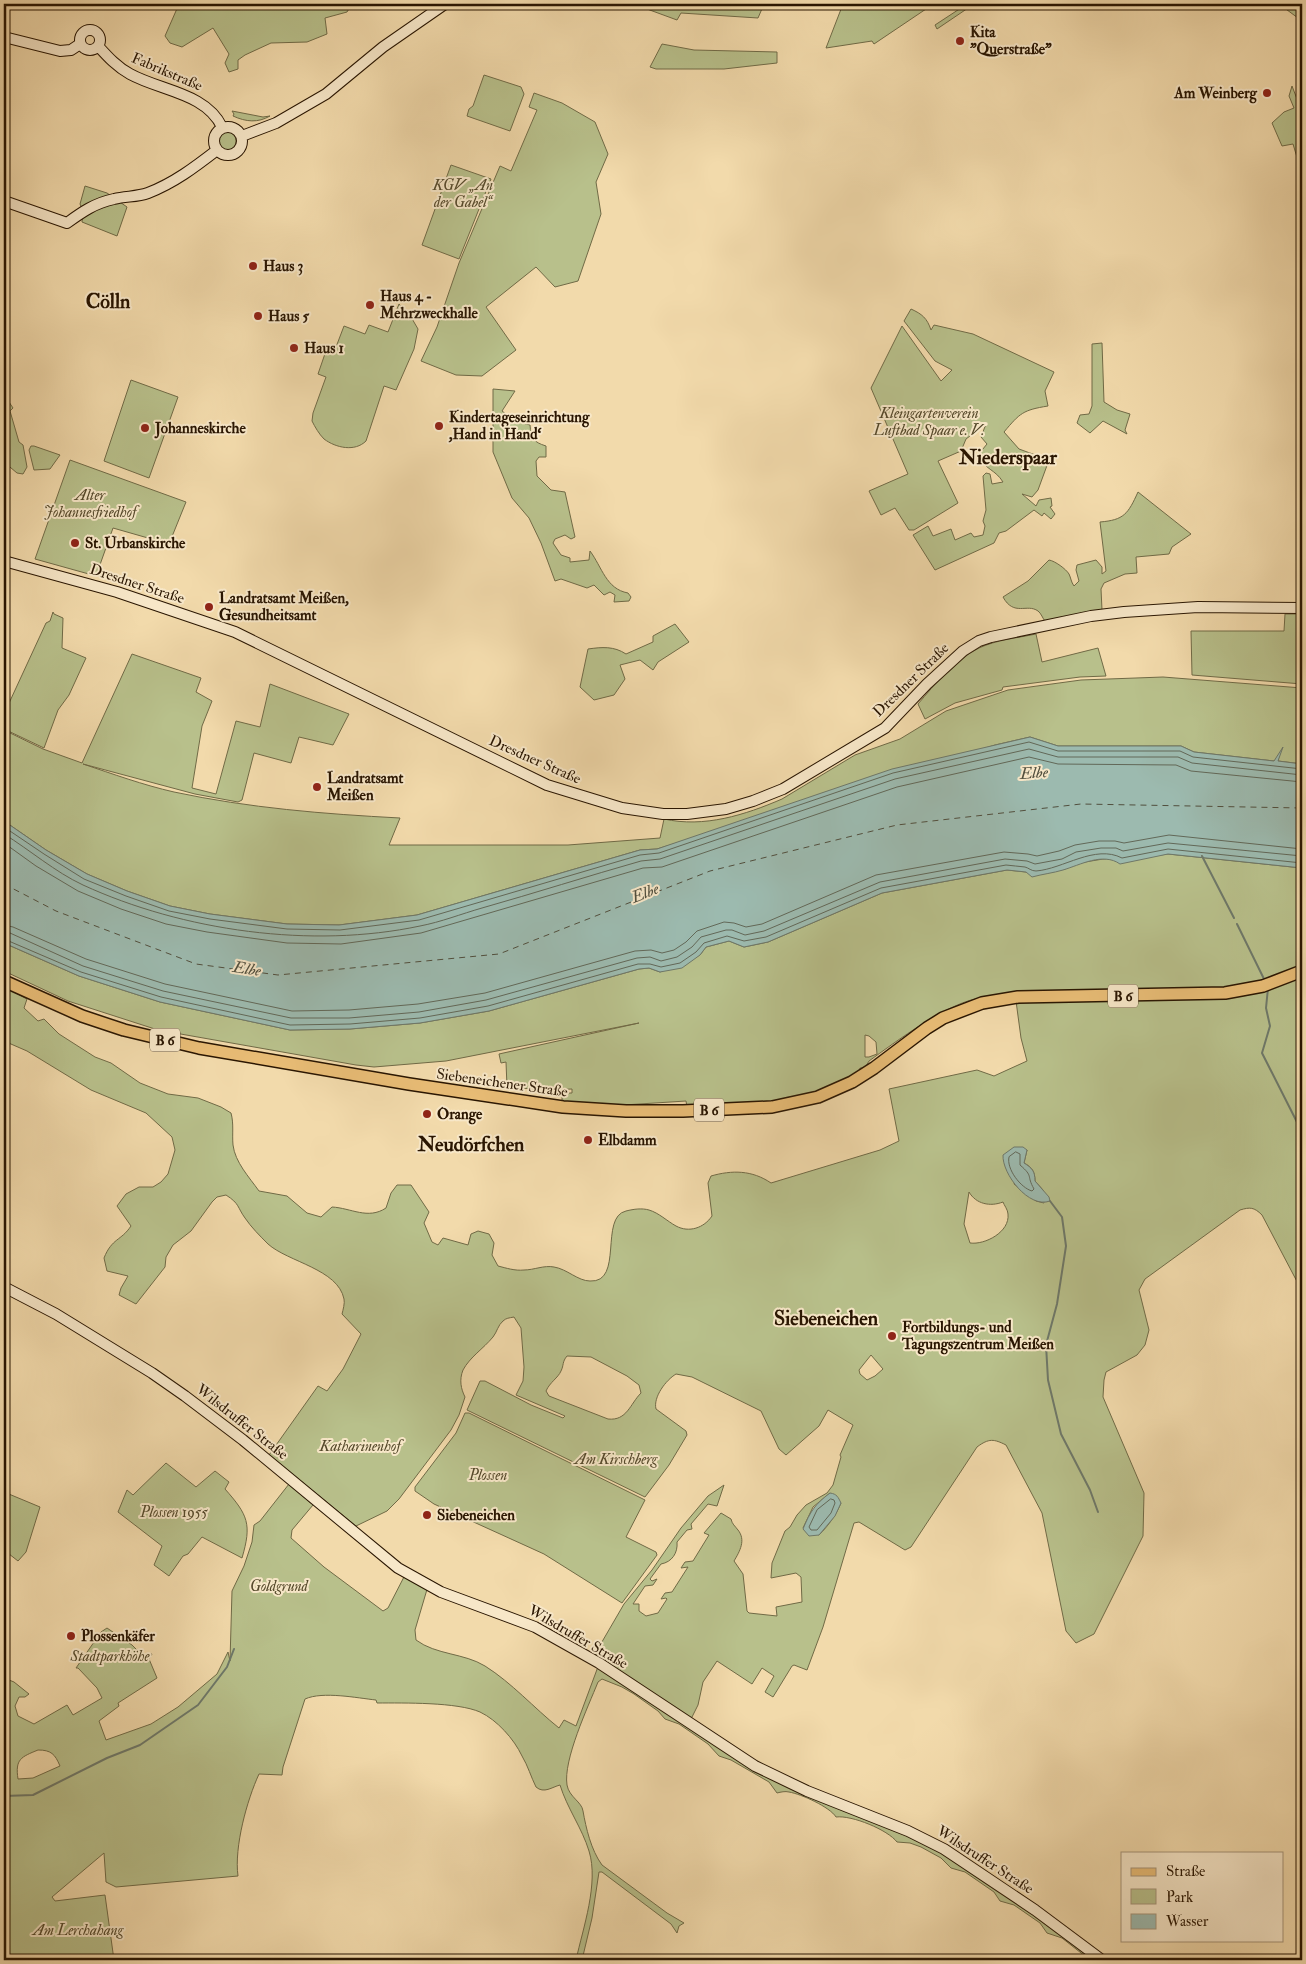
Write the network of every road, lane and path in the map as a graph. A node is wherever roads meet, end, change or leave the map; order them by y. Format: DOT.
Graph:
graph roads {
  1 [pos="445,4"];
  2 [pos="4,37"];
  3 [pos="80,44"];
  4 [pos="98,46"];
  5 [pos="222,127"];
  6 [pos="242,136"];
  7 [pos="217,150"];
  8 [pos="4,200"];
  9 [pos="4,561"];
  10 [pos="1302,608"];
  11 [pos="1302,971"];
  12 [pos="4,981"];
  13 [pos="4,1287"];
  14 [pos="1102,1960"];
  1 -- 6 [label="main road"];
  2 -- 3 [label="main road"];
  3 -- 4 [label="main road"];
  3 -- 4 [label="main road"];
  4 -- 5 [label="main road, Fabrikstraße"];
  5 -- 6 [label="main road"];
  5 -- 7 [label="main road"];
  6 -- 7 [label="main road"];
  7 -- 8 [label="main road"];
  9 -- 10 [label="main road, Dresdner Straße"];
  11 -- 12 [label="main road, Siebeneichener Straße / B 6"];
  13 -- 14 [label="main road, Wilsdruffer Straße"];
}
